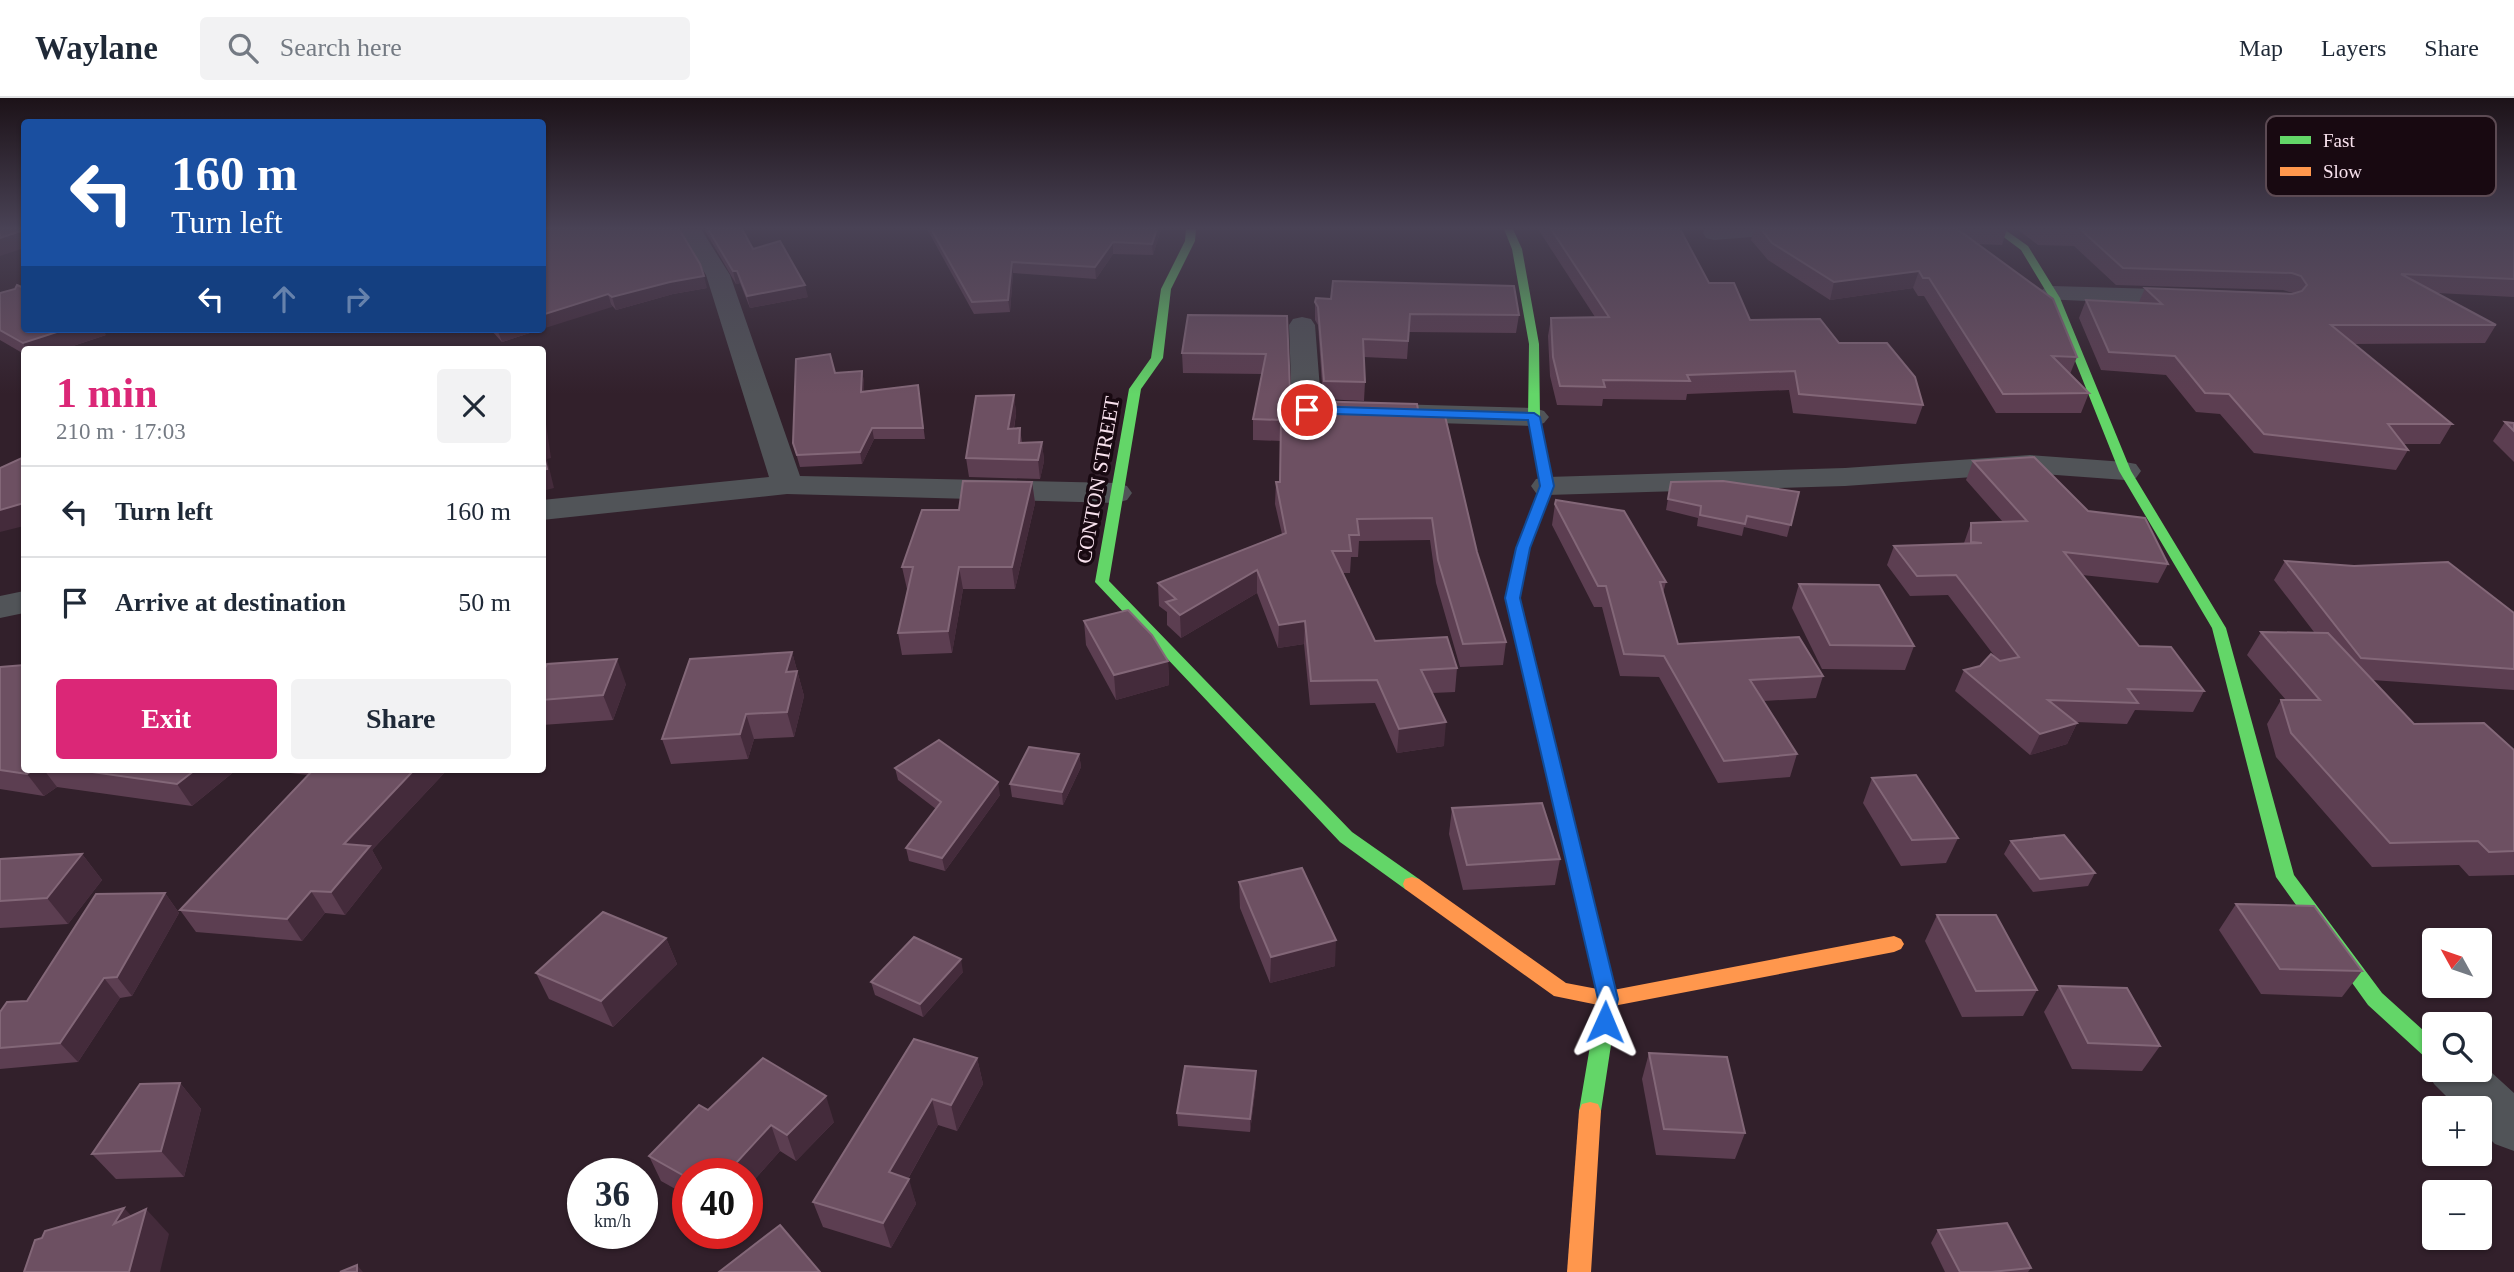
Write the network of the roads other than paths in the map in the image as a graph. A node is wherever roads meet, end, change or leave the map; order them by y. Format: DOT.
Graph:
graph roads {
  1 [pos="721,284"];
  2 [pos="1169,284"];
  3 [pos="1523,284"];
  4 [pos="2046,284"];
  5 [pos="2052,294"];
  6 [pos="2215,299"];
  7 [pos="1302,326"];
  8 [pos="1534,417"];
  9 [pos="2125,471"];
  10 [pos="787,485"];
  11 [pos="1547,486"];
  12 [pos="1116,493"];
  13 [pos="546,510"];
  14 [pos="21,603"];
  15 [pos="0,607"];
  16 [pos="1894,944"];
  17 [pos="1608,999"];
  18 [pos="2422,1042"];
  19 [pos="2466,1082"];
  20 [pos="2514,1127"];
  21 [pos="1579,1272"];
  1 -- 10 [label="street"];
  2 -- 12 [label="street, CONTON STREET"];
  3 -- 8 [label="street"];
  4 -- 5 [label="street"];
  5 -- 6 [label="street"];
  5 -- 9 [label="street"];
  7 -- 8 [label="street"];
  8 -- 11 [label="street"];
  9 -- 11 [label="street"];
  9 -- 18 [label="street"];
  10 -- 12 [label="street"];
  10 -- 13 [label="street"];
  11 -- 17 [label="street"];
  12 -- 17 [label="street, CONTON STREET"];
  14 -- 15 [label="street"];
  16 -- 17 [label="street"];
  17 -- 21 [label="street"];
  19 -- 20 [label="street"];
}
